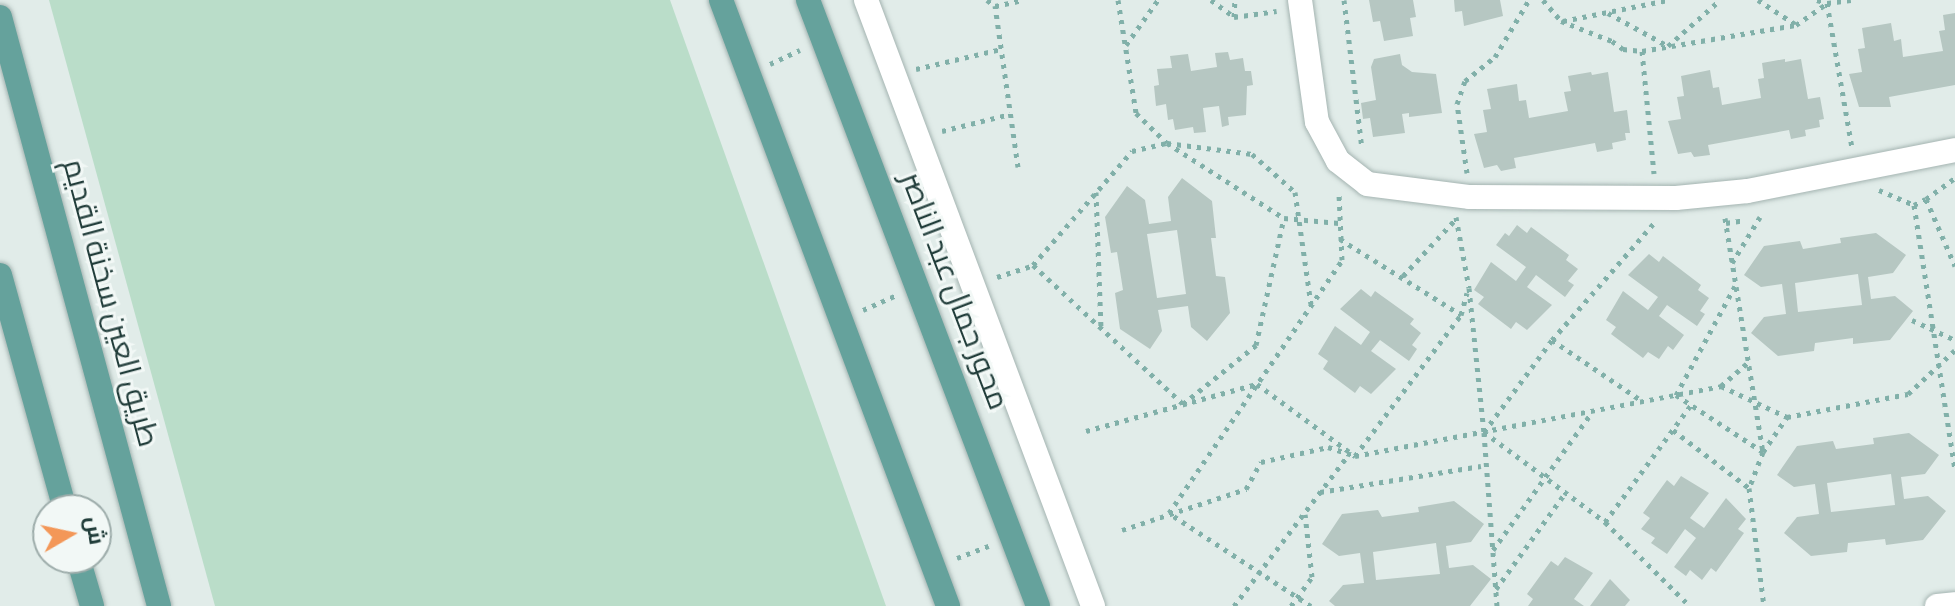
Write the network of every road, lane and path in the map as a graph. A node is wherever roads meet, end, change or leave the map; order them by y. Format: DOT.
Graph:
graph roads {
  1 [pos="721,0"];
  2 [pos="808,0"];
  3 [pos="866,0"];
  4 [pos="987,0"];
  5 [pos="1023,0"];
  6 [pos="1118,0"];
  7 [pos="1158,0"];
  8 [pos="1211,0"];
  9 [pos="1235,0"];
  10 [pos="1344,0"];
  11 [pos="1529,0"];
  12 [pos="1543,0"];
  13 [pos="1668,0"];
  14 [pos="1720,0"];
  15 [pos="1758,0"];
  16 [pos="1817,0"];
  17 [pos="1851,0"];
  18 [pos="1827,3"];
  19 [pos="1300,4"];
  20 [pos="995,6"];
  21 [pos="1608,13"];
  22 [pos="0,17"];
  23 [pos="1234,17"];
  24 [pos="1561,21"];
  25 [pos="1796,25"];
  26 [pos="823,40"];
  27 [pos="1125,46"];
  28 [pos="1668,46"];
  29 [pos="1001,49"];
  30 [pos="1642,51"];
  31 [pos="749,74"];
  32 [pos="894,74"];
  33 [pos="1010,114"];
  34 [pos="919,137"];
  35 [pos="1167,143"];
  36 [pos="1955,150"];
  37 [pos="1338,161"];
  38 [pos="1018,167"];
  39 [pos="1848,172"];
  40 [pos="1955,178"];
  41 [pos="1367,184"];
  42 [pos="1096,192"];
  43 [pos="1462,195"];
  44 [pos="1720,195"];
  45 [pos="1666,199"];
  46 [pos="1926,199"];
  47 [pos="1914,205"];
  48 [pos="1774,214"];
  49 [pos="1760,217"];
  50 [pos="1284,218"];
  51 [pos="1456,218"];
  52 [pos="1299,220"];
  53 [pos="1339,223"];
  54 [pos="1726,223"];
  55 [pos="1340,239"];
  56 [pos="1732,263"];
  57 [pos="1033,265"];
  58 [pos="1955,266"];
  59 [pos="0,275"];
  60 [pos="1403,276"];
  61 [pos="1736,284"];
  62 [pos="973,285"];
  63 [pos="918,287"];
  64 [pos="1469,288"];
  65 [pos="1311,304"];
  66 [pos="1461,315"];
  67 [pos="841,319"];
  68 [pos="1912,320"];
  69 [pos="1932,330"];
  70 [pos="1101,331"];
  71 [pos="1552,340"];
  72 [pos="1955,340"];
  73 [pos="1955,350"];
  74 [pos="1749,362"];
  75 [pos="1938,367"];
  76 [pos="1257,384"];
  77 [pos="1721,386"];
  78 [pos="1676,395"];
  79 [pos="1643,401"];
  80 [pos="1755,402"];
  81 [pos="1183,404"];
  82 [pos="1691,405"];
  83 [pos="1592,411"];
  84 [pos="1787,417"];
  85 [pos="1673,430"];
  86 [pos="1086,431"];
  87 [pos="1484,432"];
  88 [pos="1763,452"];
  89 [pos="1352,455"];
  90 [pos="1481,466"];
  91 [pos="1955,470"];
  92 [pos="1546,477"];
  93 [pos="1749,488"];
  94 [pos="1320,492"];
  95 [pos="1566,492"];
  96 [pos="61,494"];
  97 [pos="1169,513"];
  98 [pos="1305,513"];
  99 [pos="1605,522"];
  100 [pos="1122,530"];
  101 [pos="1012,537"];
  102 [pos="1493,550"];
  103 [pos="933,566"];
  104 [pos="1260,571"];
  105 [pos="83,574"];
  106 [pos="1495,590"];
  107 [pos="1297,597"];
  108 [pos="1955,604"];
  109 [pos="92,606"];
  110 [pos="159,606"];
  111 [pos="948,606"];
  112 [pos="1038,606"];
  113 [pos="1093,606"];
  114 [pos="1234,606"];
  115 [pos="1291,606"];
  116 [pos="1311,606"];
  117 [pos="1497,606"];
  118 [pos="1690,606"];
  119 [pos="1764,606"];
  120 [pos="1937,606"];
  1 -- 31 [label="main road"];
  2 -- 26 [label="main road, محور جمال عبد الناصر"];
  3 -- 32 [label="street"];
  4 -- 20 [label="path"];
  5 -- 20 [label="path"];
  6 -- 27 [label="path"];
  7 -- 27 [label="path"];
  8 -- 23 [label="path"];
  9 -- 23 [label="path"];
  10 -- 41 [label="path"];
  11 -- 43 [label="path"];
  12 -- 24 [label="path"];
  13 -- 21 [label="path"];
  14 -- 28 [label="path"];
  15 -- 25 [label="path"];
  16 -- 18 [label="path"];
  17 -- 18 [label="path"];
  18 -- 25 [label="path"];
  18 -- 39 [label="path"];
  19 -- 23 [label="path"];
  19 -- 37 [label="street"];
  20 -- 29 [label="path"];
  21 -- 24 [label="path"];
  21 -- 28 [label="path"];
  22 -- 110 [label="main road, طريق العين سخنة القديم"];
  24 -- 30 [label="path"];
  25 -- 28 [label="path"];
  26 -- 31 [label="path"];
  26 -- 63 [label="main road, محور جمال عبد الناصر"];
  27 -- 35 [label="path"];
  28 -- 30 [label="path"];
  29 -- 32 [label="path"];
  29 -- 33 [label="path"];
  30 -- 45 [label="path"];
  31 -- 67 [label="main road"];
  32 -- 34 [label="street"];
  33 -- 34 [label="path"];
  33 -- 38 [label="path"];
  34 -- 62 [label="street"];
  35 -- 42 [label="path"];
  35 -- 50 [label="path"];
  35 -- 52 [label="path"];
  36 -- 39 [label="street"];
  37 -- 41 [label="street"];
  37 -- 53 [label="path"];
  39 -- 44 [label="street"];
  39 -- 47 [label="path"];
  40 -- 46 [label="path"];
  41 -- 43 [label="street"];
  42 -- 57 [label="path"];
  42 -- 70 [label="path"];
  43 -- 45 [label="street"];
  43 -- 51 [label="path"];
  44 -- 45 [label="street"];
  44 -- 54 [label="path"];
  45 -- 71 [label="path"];
  46 -- 47 [label="path"];
  46 -- 58 [label="path"];
  47 -- 69 [label="path"];
  48 -- 49 [label="path"];
  49 -- 54 [label="path"];
  49 -- 56 [label="path"];
  50 -- 52 [label="path"];
  50 -- 81 [label="path"];
  51 -- 60 [label="path"];
  51 -- 64 [label="path"];
  52 -- 53 [label="path"];
  52 -- 65 [label="path"];
  53 -- 55 [label="path"];
  54 -- 56 [label="path"];
  55 -- 60 [label="path"];
  55 -- 65 [label="path"];
  56 -- 61 [label="path"];
  57 -- 62 [label="path"];
  57 -- 70 [label="path"];
  59 -- 96 [label="main road"];
  60 -- 66 [label="path"];
  61 -- 74 [label="path"];
  61 -- 78 [label="path"];
  62 -- 113 [label="street"];
  63 -- 67 [label="path"];
  63 -- 101 [label="main road, محور جمال عبد الناصر"];
  64 -- 66 [label="path"];
  64 -- 87 [label="path"];
  65 -- 76 [label="path"];
  66 -- 89 [label="path"];
  67 -- 103 [label="main road"];
  68 -- 69 [label="path"];
  69 -- 72 [label="path"];
  69 -- 75 [label="path"];
  70 -- 81 [label="path"];
  71 -- 79 [label="path"];
  71 -- 87 [label="path"];
  73 -- 75 [label="path"];
  74 -- 77 [label="path"];
  74 -- 80 [label="path"];
  75 -- 84 [label="path"];
  75 -- 91 [label="path"];
  76 -- 81 [label="path"];
  76 -- 89 [label="path"];
  76 -- 97 [label="path"];
  77 -- 78 [label="path"];
  77 -- 80 [label="path"];
  78 -- 79 [label="path"];
  78 -- 82 [label="path"];
  79 -- 83 [label="path"];
  80 -- 84 [label="path"];
  80 -- 88 [label="path"];
  81 -- 86 [label="path"];
  82 -- 85 [label="path"];
  82 -- 88 [label="path"];
  83 -- 87 [label="path"];
  83 -- 92 [label="path"];
  84 -- 88 [label="path"];
  85 -- 93 [label="path"];
  85 -- 99 [label="path"];
  87 -- 89 [label="path"];
  87 -- 92 [label="path"];
  87 -- 102 [label="path"];
  88 -- 93 [label="path"];
  89 -- 94 [label="path"];
  89 -- 97 [label="path"];
  90 -- 94 [label="path"];
  92 -- 95 [label="path"];
  92 -- 102 [label="path"];
  93 -- 119 [label="path"];
  94 -- 98 [label="path"];
  95 -- 99 [label="path"];
  95 -- 106 [label="path"];
  97 -- 100 [label="path"];
  97 -- 104 [label="path"];
  98 -- 104 [label="path"];
  98 -- 107 [label="path"];
  99 -- 118 [label="path"];
  101 -- 103 [label="path"];
  101 -- 112 [label="main road, محور جمال عبد الناصر"];
  102 -- 106 [label="path"];
  103 -- 111 [label="main road"];
  104 -- 107 [label="path"];
  104 -- 114 [label="path"];
  105 -- 109 [label="main road"];
  106 -- 117 [label="path"];
  107 -- 115 [label="path"];
  107 -- 116 [label="path"];
  108 -- 120 [label="street"];
}
